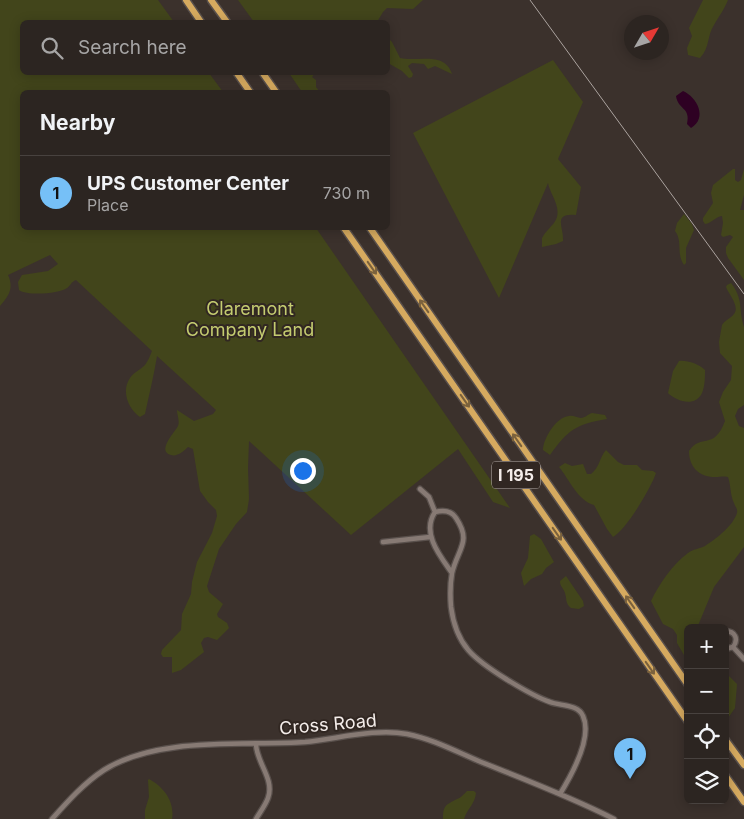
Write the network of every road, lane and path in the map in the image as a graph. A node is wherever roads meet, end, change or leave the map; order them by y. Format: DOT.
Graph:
graph roads {
  1 [pos="186,0"];
  2 [pos="211,0"];
  3 [pos="200,20"];
  4 [pos="226,20"];
  5 [pos="238,75"];
  6 [pos="264,75"];
  7 [pos="249,90"];
  8 [pos="275,90"];
  9 [pos="345,230"];
  10 [pos="371,230"];
  11 [pos="420,489"];
  12 [pos="435,512"];
  13 [pos="430,537"];
  14 [pos="383,542"];
  15 [pos="452,573"];
  16 [pos="729,631"];
  17 [pos="733,647"];
  18 [pos="729,648"];
  19 [pos="744,659"];
  20 [pos="684,679"];
  21 [pos="684,716"];
  22 [pos="256,744"];
  23 [pos="729,744"];
  24 [pos="744,765"];
  25 [pos="729,781"];
  26 [pos="560,794"];
  27 [pos="744,802"];
  28 [pos="52,819"];
  29 [pos="256,819"];
  30 [pos="614,819"];
  1 -- 3 [label="highway"];
  2 -- 4 [label="highway"];
  5 -- 7 [label="highway"];
  6 -- 8 [label="highway"];
  9 -- 21 [label="highway, I 195, one-way"];
  20 -- 10 [label="highway, I 195, one-way"];
  11 -- 12 [label="street"];
  12 -- 13 [label="street"];
  12 -- 15 [label="street"];
  13 -- 14 [label="street"];
  13 -- 15 [label="street"];
  15 -- 26 [label="street"];
  16 -- 17 [label="street"];
  17 -- 18 [label="street"];
  17 -- 19 [label="street"];
  22 -- 26 [label="street, Cross Road"];
  22 -- 28 [label="street, Cross Road"];
  22 -- 29 [label="street"];
  23 -- 24 [label="highway"];
  25 -- 27 [label="highway"];
  26 -- 30 [label="street, Cross Road"];
}
